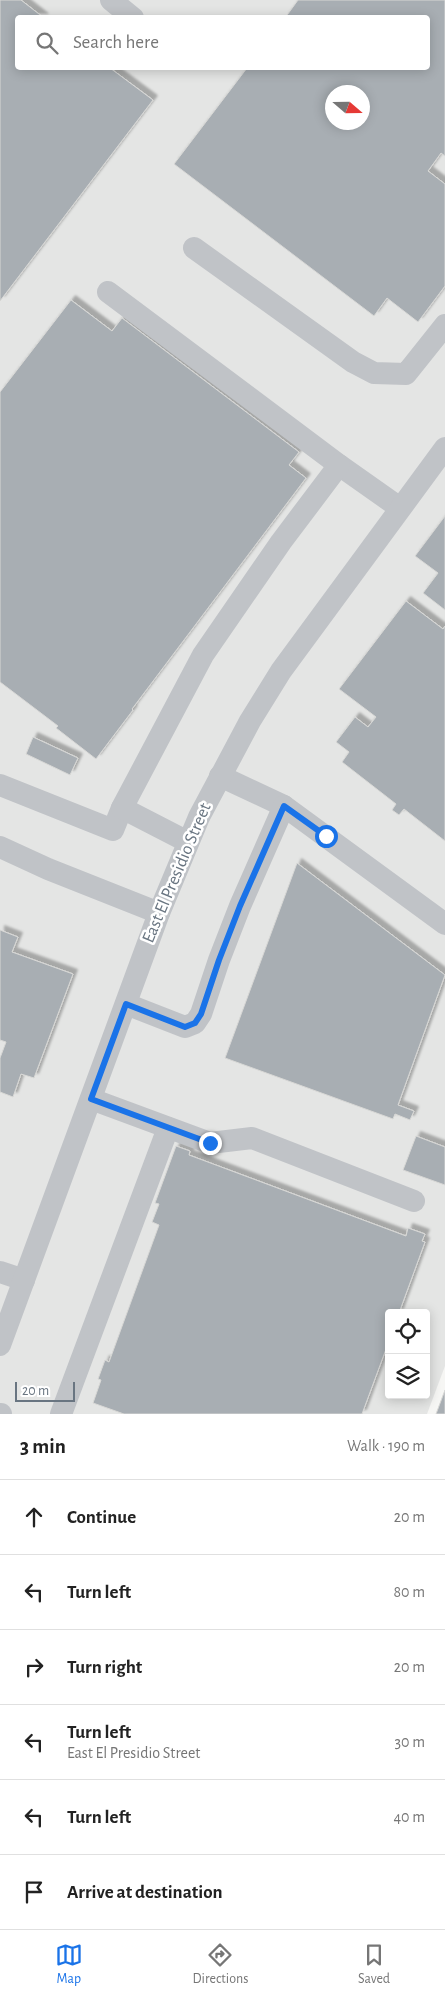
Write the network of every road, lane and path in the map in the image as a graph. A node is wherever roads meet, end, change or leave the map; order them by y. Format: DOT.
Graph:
graph roads {
  1 [pos="111,0"];
  2 [pos="129,15"];
  3 [pos="194,248"];
  4 [pos="108,292"];
  5 [pos="445,325"];
  6 [pos="445,448"];
  7 [pos="340,465"];
  8 [pos="400,508"];
  9 [pos="220,776"];
  10 [pos="0,785"];
  11 [pos="284,806"];
  12 [pos="122,808"];
  13 [pos="188,842"];
  14 [pos="0,847"];
  15 [pos="159,913"];
  16 [pos="445,924"];
  17 [pos="126,1004"];
  18 [pos="91,1099"];
  19 [pos="168,1128"];
  20 [pos="414,1201"];
  21 [pos="0,1272"];
  22 [pos="24,1280"];
  23 [pos="0,1345"];
  24 [pos="62,1414"];
  1 -- 2 [label="street"];
  3 -- 5 [label="street"];
  4 -- 7 [label="street"];
  6 -- 8 [label="street, East El Presidio Street"];
  7 -- 8 [label="street"];
  7 -- 12 [label="street"];
  8 -- 9 [label="street, East El Presidio Street"];
  9 -- 11 [label="street"];
  9 -- 13 [label="street, East El Presidio Street"];
  10 -- 12 [label="street"];
  11 -- 16 [label="street"];
  11 -- 17 [label="street"];
  12 -- 13 [label="street"];
  13 -- 15 [label="street, East El Presidio Street"];
  14 -- 15 [label="street"];
  15 -- 17 [label="street, East El Presidio Street"];
  17 -- 18 [label="street, East El Presidio Street"];
  18 -- 19 [label="street"];
  18 -- 22 [label="street, East El Presidio Street"];
  19 -- 20 [label="street"];
  19 -- 24 [label="street"];
  21 -- 22 [label="street"];
  22 -- 23 [label="street, East El Presidio Street"];
}
